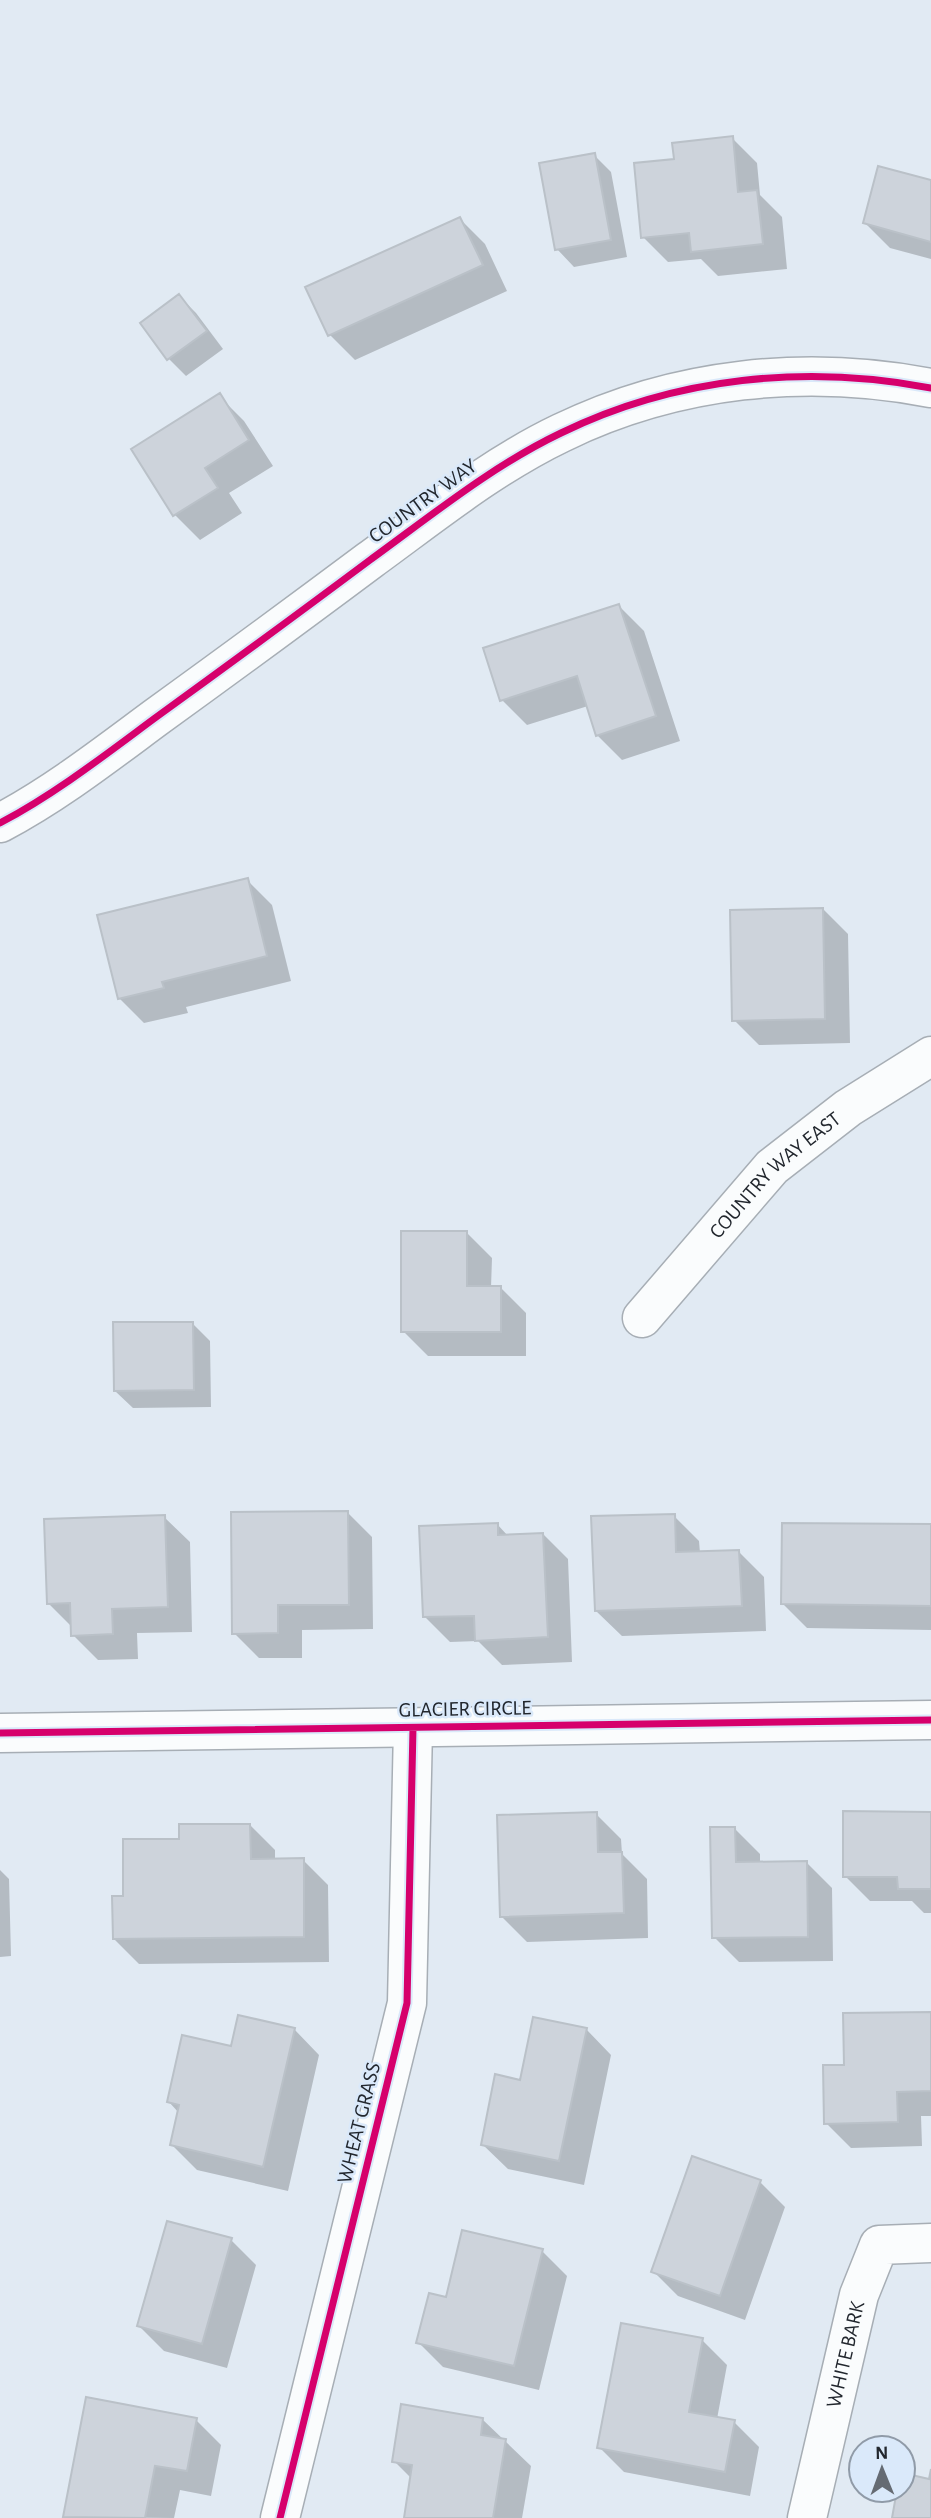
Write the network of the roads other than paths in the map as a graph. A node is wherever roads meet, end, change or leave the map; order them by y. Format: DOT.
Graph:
graph roads {
  1 [pos="931,387"];
  2 [pos="0,822"];
  3 [pos="931,1056"];
  4 [pos="642,1318"];
  5 [pos="931,1720"];
  6 [pos="413,1728"];
  7 [pos="0,1733"];
  8 [pos="931,2243"];
  9 [pos="280,2518"];
  10 [pos="807,2518"];
  1 -- 2 [label="street, COUNTRY WAY"];
  3 -- 4 [label="street, COUNTRY WAY EAST"];
  5 -- 6 [label="street, GLACIER CIRCLE"];
  6 -- 7 [label="street, GLACIER CIRCLE"];
  6 -- 9 [label="street, WHEAT GRASS"];
  8 -- 10 [label="street, WHITE BARK"];
}
